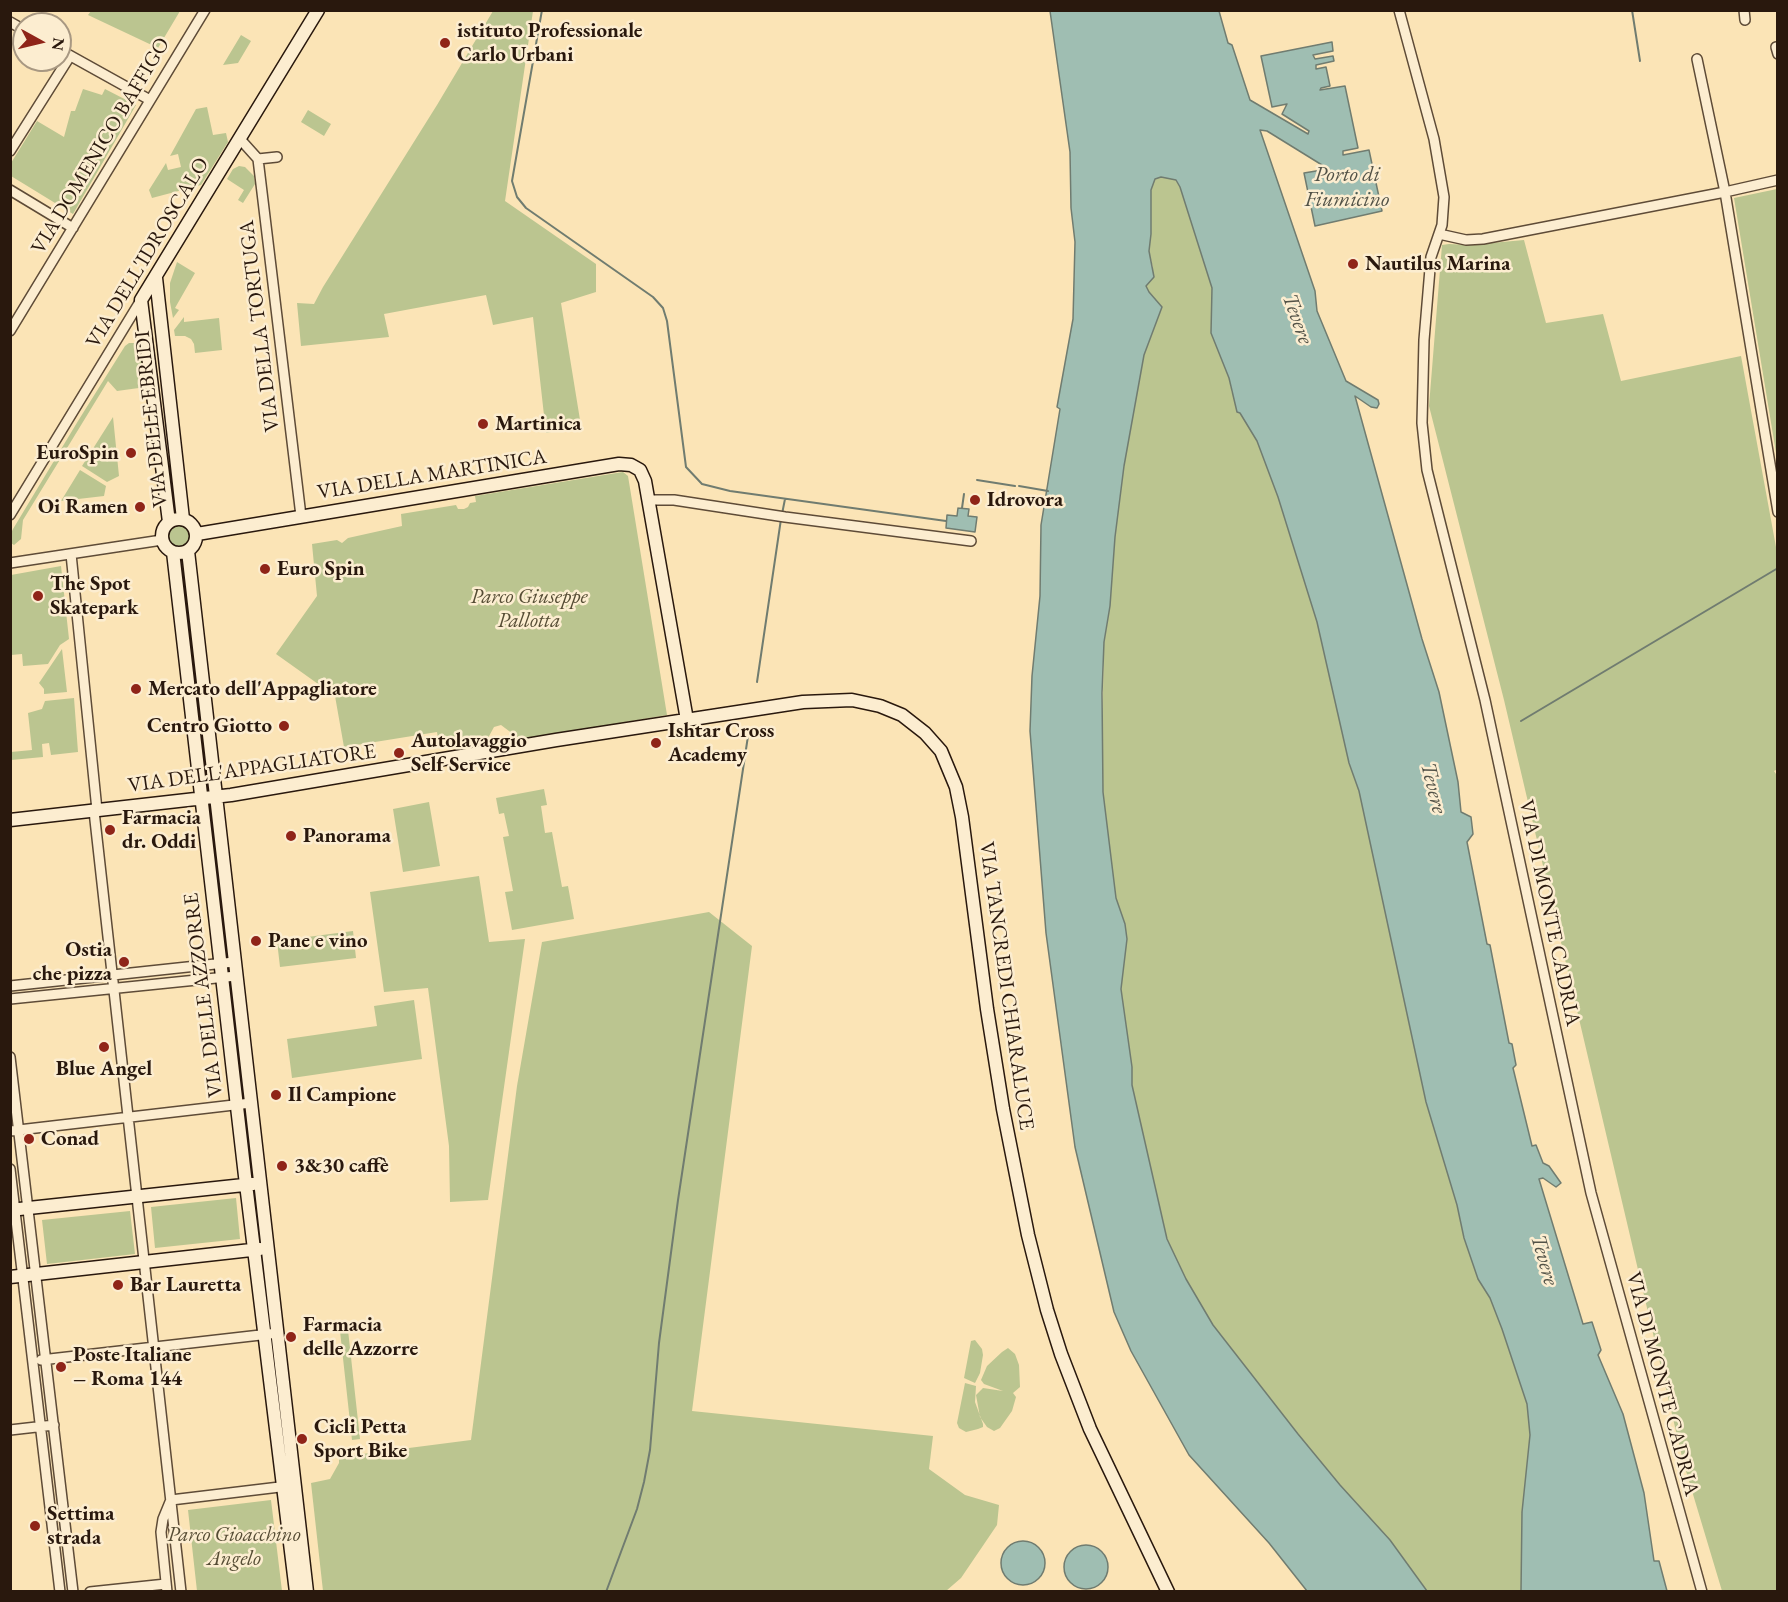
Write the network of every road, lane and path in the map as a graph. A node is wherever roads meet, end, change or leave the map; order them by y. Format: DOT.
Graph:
graph roads {
  1 [pos="205,10"];
  2 [pos="318,10"];
  3 [pos="1399,10"];
  4 [pos="72,57"];
  5 [pos="1697,59"];
  6 [pos="60,72"];
  7 [pos="150,100"];
  8 [pos="240,139"];
  9 [pos="10,151"];
  10 [pos="277,157"];
  11 [pos="258,159"];
  12 [pos="1778,180"];
  13 [pos="10,190"];
  14 [pos="1725,192"];
  15 [pos="73,228"];
  16 [pos="1439,234"];
  17 [pos="156,278"];
  18 [pos="141,300"];
  19 [pos="10,331"];
  20 [pos="164,343"];
  21 [pos="147,346"];
  22 [pos="173,431"];
  23 [pos="158,433"];
  24 [pos="648,500"];
  25 [pos="1778,512"];
  26 [pos="10,515"];
  27 [pos="301,516"];
  28 [pos="183,519"];
  29 [pos="169,522"];
  30 [pos="197,534"];
  31 [pos="162,540"];
  32 [pos="971,541"];
  33 [pos="173,552"];
  34 [pos="188,552"];
  35 [pos="71,554"];
  36 [pos="10,563"];
  37 [pos="196,622"];
  38 [pos="180,624"];
  39 [pos="205,702"];
  40 [pos="190,704"];
  41 [pos="687,720"];
  42 [pos="570,738"];
  43 [pos="215,797"];
  44 [pos="201,799"];
  45 [pos="96,811"];
  46 [pos="10,820"];
  47 [pos="234,962"];
  48 [pos="220,963"];
  49 [pos="112,975"];
  50 [pos="236,976"];
  51 [pos="222,978"];
  52 [pos="10,986"];
  53 [pos="114,989"];
  54 [pos="10,999"];
  55 [pos="10,1057"];
  56 [pos="251,1103"];
  57 [pos="237,1105"];
  58 [pos="129,1118"];
  59 [pos="15,1131"];
  60 [pos="10,1169"];
  61 [pos="260,1184"];
  62 [pos="246,1185"];
  63 [pos="137,1197"];
  64 [pos="28,1208"];
  65 [pos="13,1209"];
  66 [pos="268,1247"];
  67 [pos="254,1249"];
  68 [pos="145,1262"];
  69 [pos="35,1273"];
  70 [pos="16,1276"];
  71 [pos="278,1333"];
  72 [pos="265,1335"];
  73 [pos="154,1347"];
  74 [pos="46,1360"];
  75 [pos="33,1362"];
  76 [pos="54,1425"];
  77 [pos="40,1426"];
  78 [pos="10,1430"];
  79 [pos="289,1486"];
  80 [pos="171,1500"];
  81 [pos="166,1588"];
  82 [pos="60,1592"];
  83 [pos="73,1592"];
  84 [pos="90,1592"];
  85 [pos="182,1592"];
  86 [pos="296,1592"];
  87 [pos="308,1592"];
  88 [pos="1168,1592"];
  89 [pos="1702,1592"];
  1 -- 7 [label="street, VIA DOMENICO BAFFIGO"];
  2 -- 8 [label="street, VIA DELL'IDROSCALO"];
  3 -- 16 [label="street, VIA DI MONTE CADRIA"];
  4 -- 7 [label="street"];
  5 -- 14 [label="street"];
  6 -- 9 [label="street"];
  7 -- 15 [label="street, VIA DOMENICO BAFFIGO"];
  8 -- 11 [label="street"];
  8 -- 17 [label="street, VIA DELL'IDROSCALO"];
  10 -- 11 [label="street"];
  11 -- 27 [label="street, VIA DELLA TORTUGA"];
  12 -- 14 [label="street"];
  13 -- 15 [label="street"];
  14 -- 16 [label="street"];
  14 -- 25 [label="street"];
  15 -- 19 [label="street, VIA DOMENICO BAFFIGO"];
  16 -- 89 [label="street, VIA DI MONTE CADRIA"];
  17 -- 18 [label="street, VIA DELL'IDROSCALO"];
  17 -- 20 [label="street, VIA DELLE EBRIDI"];
  18 -- 21 [label="street, VIA DELLE EBRIDI"];
  18 -- 26 [label="street, VIA DELL'IDROSCALO"];
  20 -- 21 [label="street"];
  20 -- 22 [label="street, VIA DELLE EBRIDI"];
  21 -- 23 [label="street, VIA DELLE EBRIDI"];
  22 -- 23 [label="street"];
  22 -- 28 [label="street, VIA DELLE EBRIDI"];
  23 -- 29 [label="street, VIA DELLE EBRIDI"];
  24 -- 27 [label="street, VIA DELLA MARTINICA"];
  24 -- 32 [label="street"];
  24 -- 41 [label="street, VIA DELLA MARTINICA"];
  27 -- 30 [label="street, VIA DELLA MARTINICA"];
  28 -- 29 [label="street"];
  28 -- 30 [label="street"];
  29 -- 31 [label="street"];
  30 -- 34 [label="street"];
  31 -- 33 [label="street"];
  31 -- 35 [label="street"];
  33 -- 34 [label="street"];
  33 -- 38 [label="street"];
  34 -- 37 [label="street"];
  35 -- 36 [label="street"];
  35 -- 45 [label="street"];
  37 -- 38 [label="street"];
  37 -- 39 [label="street"];
  38 -- 40 [label="street"];
  39 -- 40 [label="street"];
  39 -- 43 [label="street"];
  40 -- 44 [label="street"];
  41 -- 42 [label="street, VIA TANCREDI CHIARALUCE"];
  41 -- 88 [label="street, VIA TANCREDI CHIARALUCE"];
  42 -- 43 [label="street, VIA DELL'APPAGLIATORE"];
  43 -- 44 [label="street, VIA DELL'APPAGLIATORE"];
  43 -- 47 [label="street, VIA DELLE AZZORRE"];
  44 -- 45 [label="street, VIA DELL'APPAGLIATORE"];
  44 -- 48 [label="street, VIA DELLE AZZORRE"];
  45 -- 46 [label="street, VIA DELL'APPAGLIATORE"];
  45 -- 49 [label="street"];
  47 -- 48 [label="street"];
  47 -- 50 [label="street, VIA DELLE AZZORRE"];
  48 -- 49 [label="street"];
  48 -- 51 [label="street, VIA DELLE AZZORRE"];
  49 -- 52 [label="street"];
  49 -- 53 [label="street"];
  50 -- 51 [label="street"];
  50 -- 56 [label="street, VIA DELLE AZZORRE"];
  51 -- 53 [label="street"];
  51 -- 57 [label="street, VIA DELLE AZZORRE"];
  53 -- 54 [label="street"];
  53 -- 58 [label="street"];
  55 -- 59 [label="street"];
  56 -- 57 [label="street"];
  56 -- 61 [label="street, VIA DELLE AZZORRE"];
  57 -- 58 [label="street"];
  57 -- 62 [label="street, VIA DELLE AZZORRE"];
  58 -- 59 [label="street"];
  58 -- 63 [label="street"];
  59 -- 64 [label="street"];
  60 -- 65 [label="street"];
  61 -- 62 [label="street"];
  61 -- 66 [label="street, VIA DELLE AZZORRE"];
  62 -- 63 [label="street"];
  62 -- 67 [label="street, VIA DELLE AZZORRE"];
  63 -- 64 [label="street"];
  63 -- 68 [label="street"];
  64 -- 65 [label="street"];
  64 -- 69 [label="street"];
  65 -- 70 [label="street"];
  66 -- 67 [label="street"];
  66 -- 71 [label="street, VIA DELLE AZZORRE"];
  67 -- 68 [label="street"];
  67 -- 72 [label="street, VIA DELLE AZZORRE"];
  68 -- 69 [label="street"];
  68 -- 73 [label="street"];
  69 -- 70 [label="street"];
  69 -- 74 [label="street"];
  70 -- 75 [label="street"];
  71 -- 72 [label="street"];
  71 -- 79 [label="street, VIA DELLE AZZORRE"];
  72 -- 73 [label="street"];
  72 -- 79 [label="street, VIA DELLE AZZORRE"];
  73 -- 74 [label="street"];
  73 -- 80 [label="street"];
  74 -- 75 [label="street"];
  74 -- 76 [label="street"];
  75 -- 77 [label="street"];
  76 -- 77 [label="street"];
  76 -- 83 [label="street"];
  77 -- 78 [label="street"];
  77 -- 82 [label="street"];
  79 -- 80 [label="street"];
  79 -- 86 [label="street, VIA DELLE AZZORRE"];
  79 -- 87 [label="street, VIA DELLE AZZORRE"];
  80 -- 81 [label="street"];
  80 -- 85 [label="street"];
  81 -- 84 [label="street"];
}
